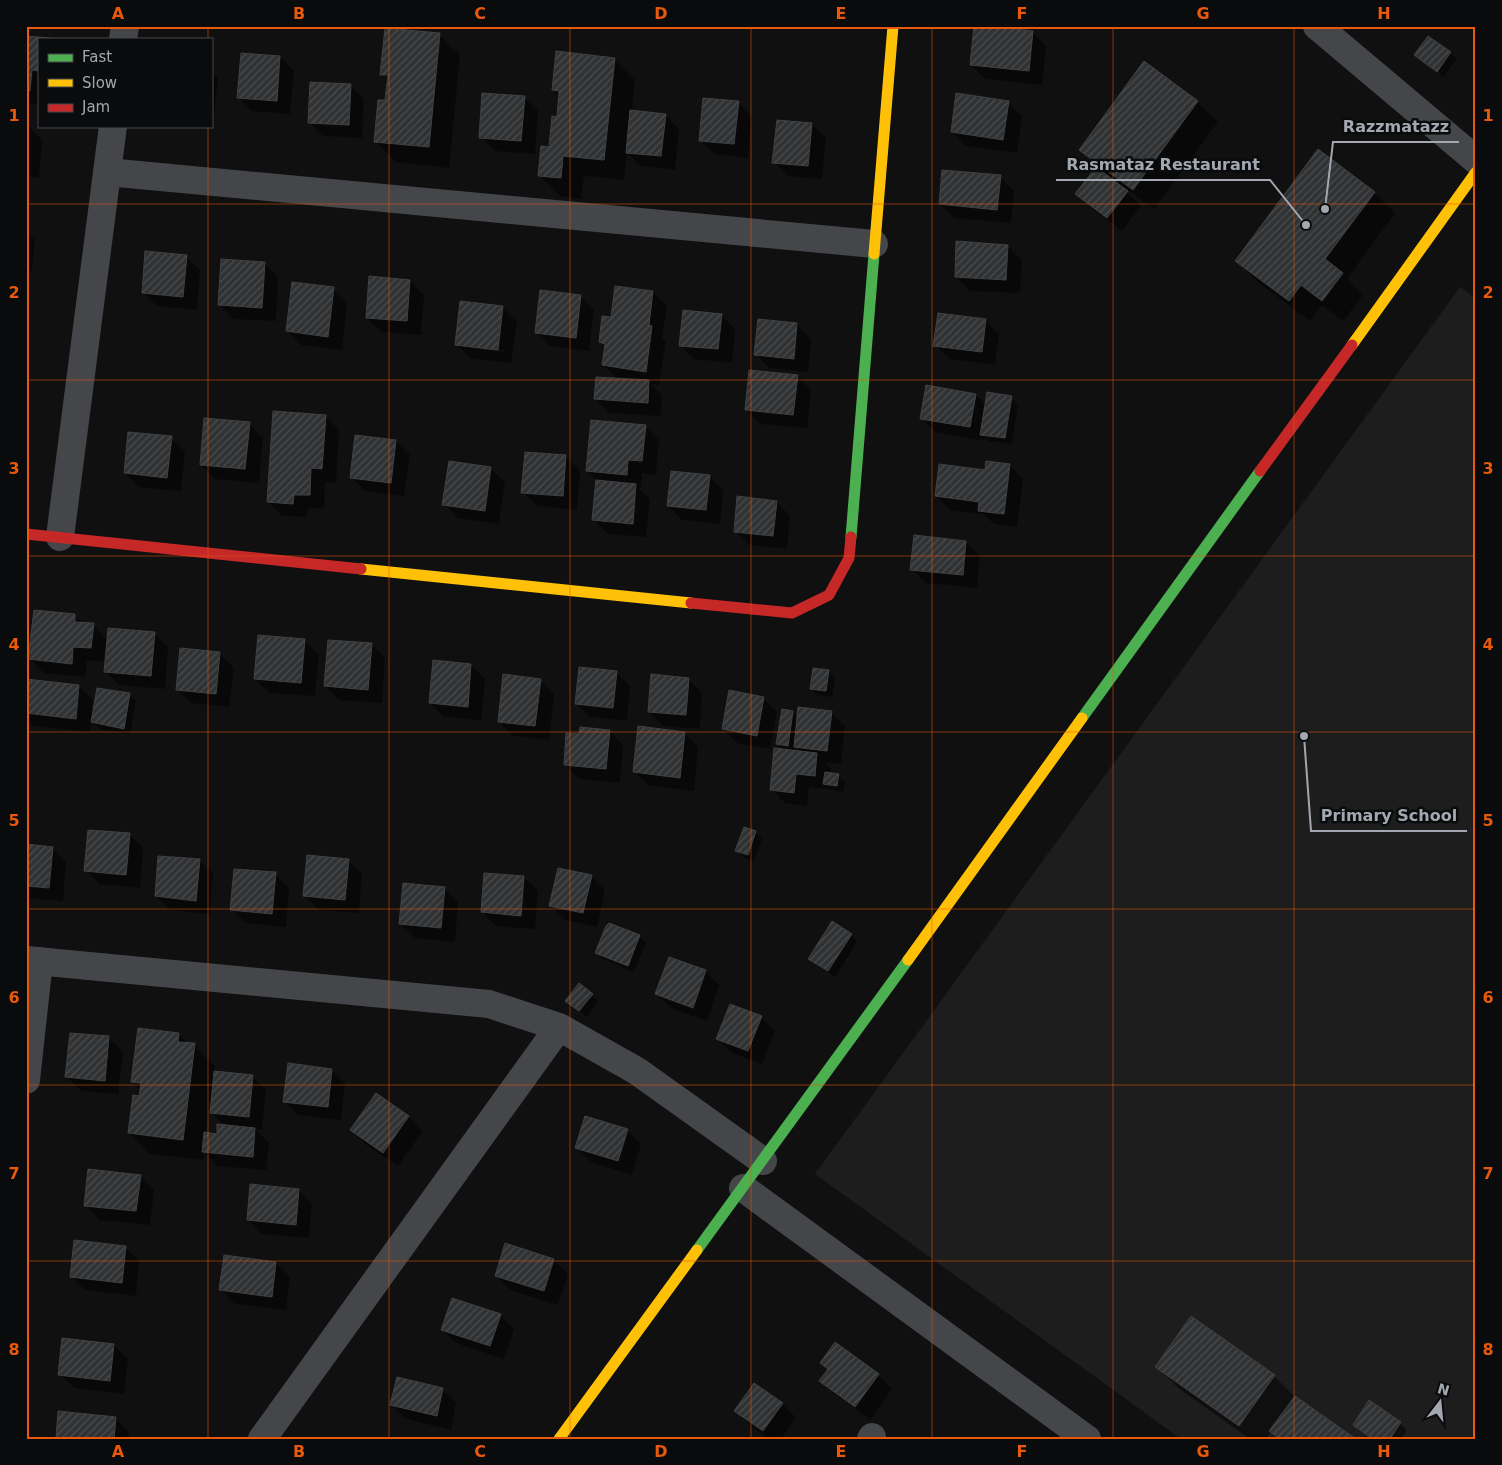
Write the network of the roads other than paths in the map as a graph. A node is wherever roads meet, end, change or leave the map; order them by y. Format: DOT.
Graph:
graph roads {
  1 [pos="893,26"];
  2 [pos="1317,26"];
  3 [pos="113,128"];
  4 [pos="1476,160"];
  5 [pos="107,172"];
  6 [pos="1476,172"];
  7 [pos="874,244"];
  8 [pos="26,534"];
  9 [pos="60,538"];
  10 [pos="33,960"];
  11 [pos="559,1027"];
  12 [pos="26,1080"];
  13 [pos="763,1161"];
  14 [pos="744,1188"];
  15 [pos="262,1439"];
  16 [pos="559,1439"];
  17 [pos="1087,1439"];
  1 -- 7 [label="street"];
  2 -- 4 [label="street"];
  3 -- 5 [label="street"];
  5 -- 7 [label="street"];
  5 -- 9 [label="street"];
  6 -- 13 [label="street"];
  7 -- 9 [label="street"];
  8 -- 9 [label="street"];
  10 -- 11 [label="street"];
  10 -- 12 [label="street"];
  11 -- 13 [label="street"];
  11 -- 15 [label="street"];
  13 -- 14 [label="street"];
  14 -- 16 [label="street"];
  14 -- 17 [label="street"];
}
